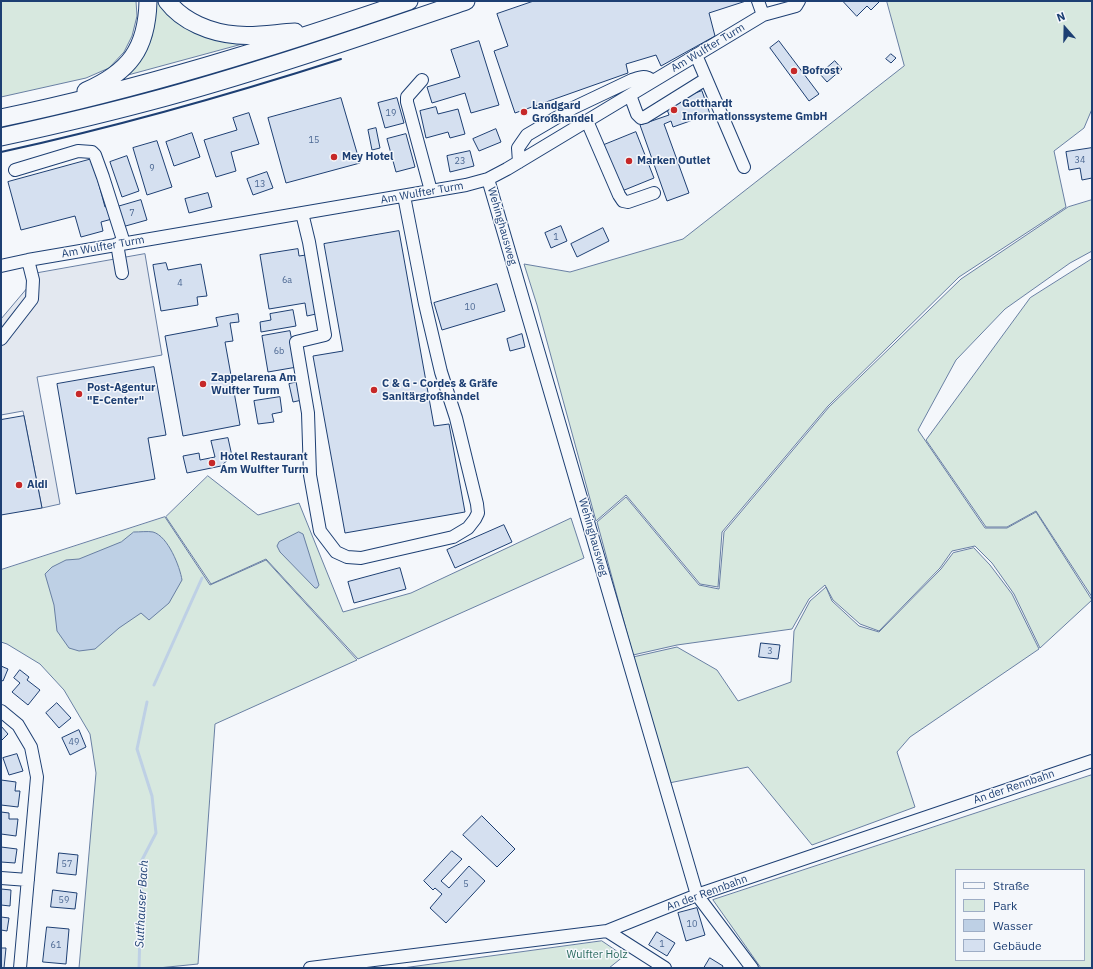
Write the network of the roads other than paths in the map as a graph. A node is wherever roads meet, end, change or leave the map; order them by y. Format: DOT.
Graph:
graph roads {
  1 [pos="148,1"];
  2 [pos="167,1"];
  3 [pos="409,1"];
  4 [pos="466,1"];
  5 [pos="758,1"];
  6 [pos="799,1"];
  7 [pos="762,15"];
  8 [pos="329,28"];
  9 [pos="696,55"];
  10 [pos="706,79"];
  11 [pos="422,80"];
  12 [pos="653,81"];
  13 [pos="630,95"];
  14 [pos="51,108"];
  15 [pos="1,118"];
  16 [pos="587,121"];
  17 [pos="1,137"];
  18 [pos="519,162"];
  19 [pos="744,167"];
  20 [pos="15,170"];
  21 [pos="488,179"];
  22 [pos="431,191"];
  23 [pos="654,193"];
  24 [pos="404,196"];
  25 [pos="302,213"];
  26 [pos="120,244"];
  27 [pos="28,260"];
  28 [pos="1,266"];
  29 [pos="122,273"];
  30 [pos="1,339"];
  31 [pos="1,710"];
  32 [pos="1092,760"];
  33 [pos="1,878"];
  34 [pos="28,880"];
  35 [pos="698,895"];
  36 [pos="607,930"];
  37 [pos="20,968"];
  38 [pos="310,968"];
  39 [pos="665,968"];
  40 [pos="752,968"];
  1 -- 14 [label="highway"];
  2 -- 8 [label="highway"];
  3 -- 8 [label="highway"];
  4 -- 17 [label="highway"];
  5 -- 7 [label="street"];
  6 -- 7 [label="street, Am Wulfter Turm"];
  7 -- 9 [label="street, Am Wulfter Turm"];
  8 -- 14 [label="highway"];
  9 -- 10 [label="street"];
  9 -- 12 [label="street, Am Wulfter Turm"];
  10 -- 13 [label="street"];
  10 -- 19 [label="street"];
  11 -- 22 [label="street"];
  12 -- 13 [label="street, Am Wulfter Turm"];
  12 -- 18 [label="street"];
  13 -- 16 [label="street, Am Wulfter Turm"];
  14 -- 15 [label="highway"];
  16 -- 18 [label="street, Am Wulfter Turm"];
  16 -- 23 [label="street"];
  18 -- 21 [label="street, Am Wulfter Turm"];
  20 -- 26 [label="street"];
  21 -- 22 [label="street, Am Wulfter Turm"];
  21 -- 35 [label="street, Wehinghausweg"];
  22 -- 24 [label="street, Am Wulfter Turm"];
  24 -- 25 [label="street, Am Wulfter Turm"];
  24 -- 25 [label="street"];
  25 -- 26 [label="street, Am Wulfter Turm"];
  26 -- 27 [label="street, Am Wulfter Turm"];
  26 -- 29 [label="street"];
  27 -- 28 [label="street, Am Wulfter Turm"];
  27 -- 30 [label="street"];
  31 -- 34 [label="street"];
  32 -- 35 [label="street, An der Rennbahn"];
  33 -- 34 [label="street"];
  34 -- 37 [label="street"];
  35 -- 36 [label="street, An der Rennbahn"];
  35 -- 40 [label="street"];
  36 -- 38 [label="street, An der Rennbahn"];
  36 -- 39 [label="street"];
}
